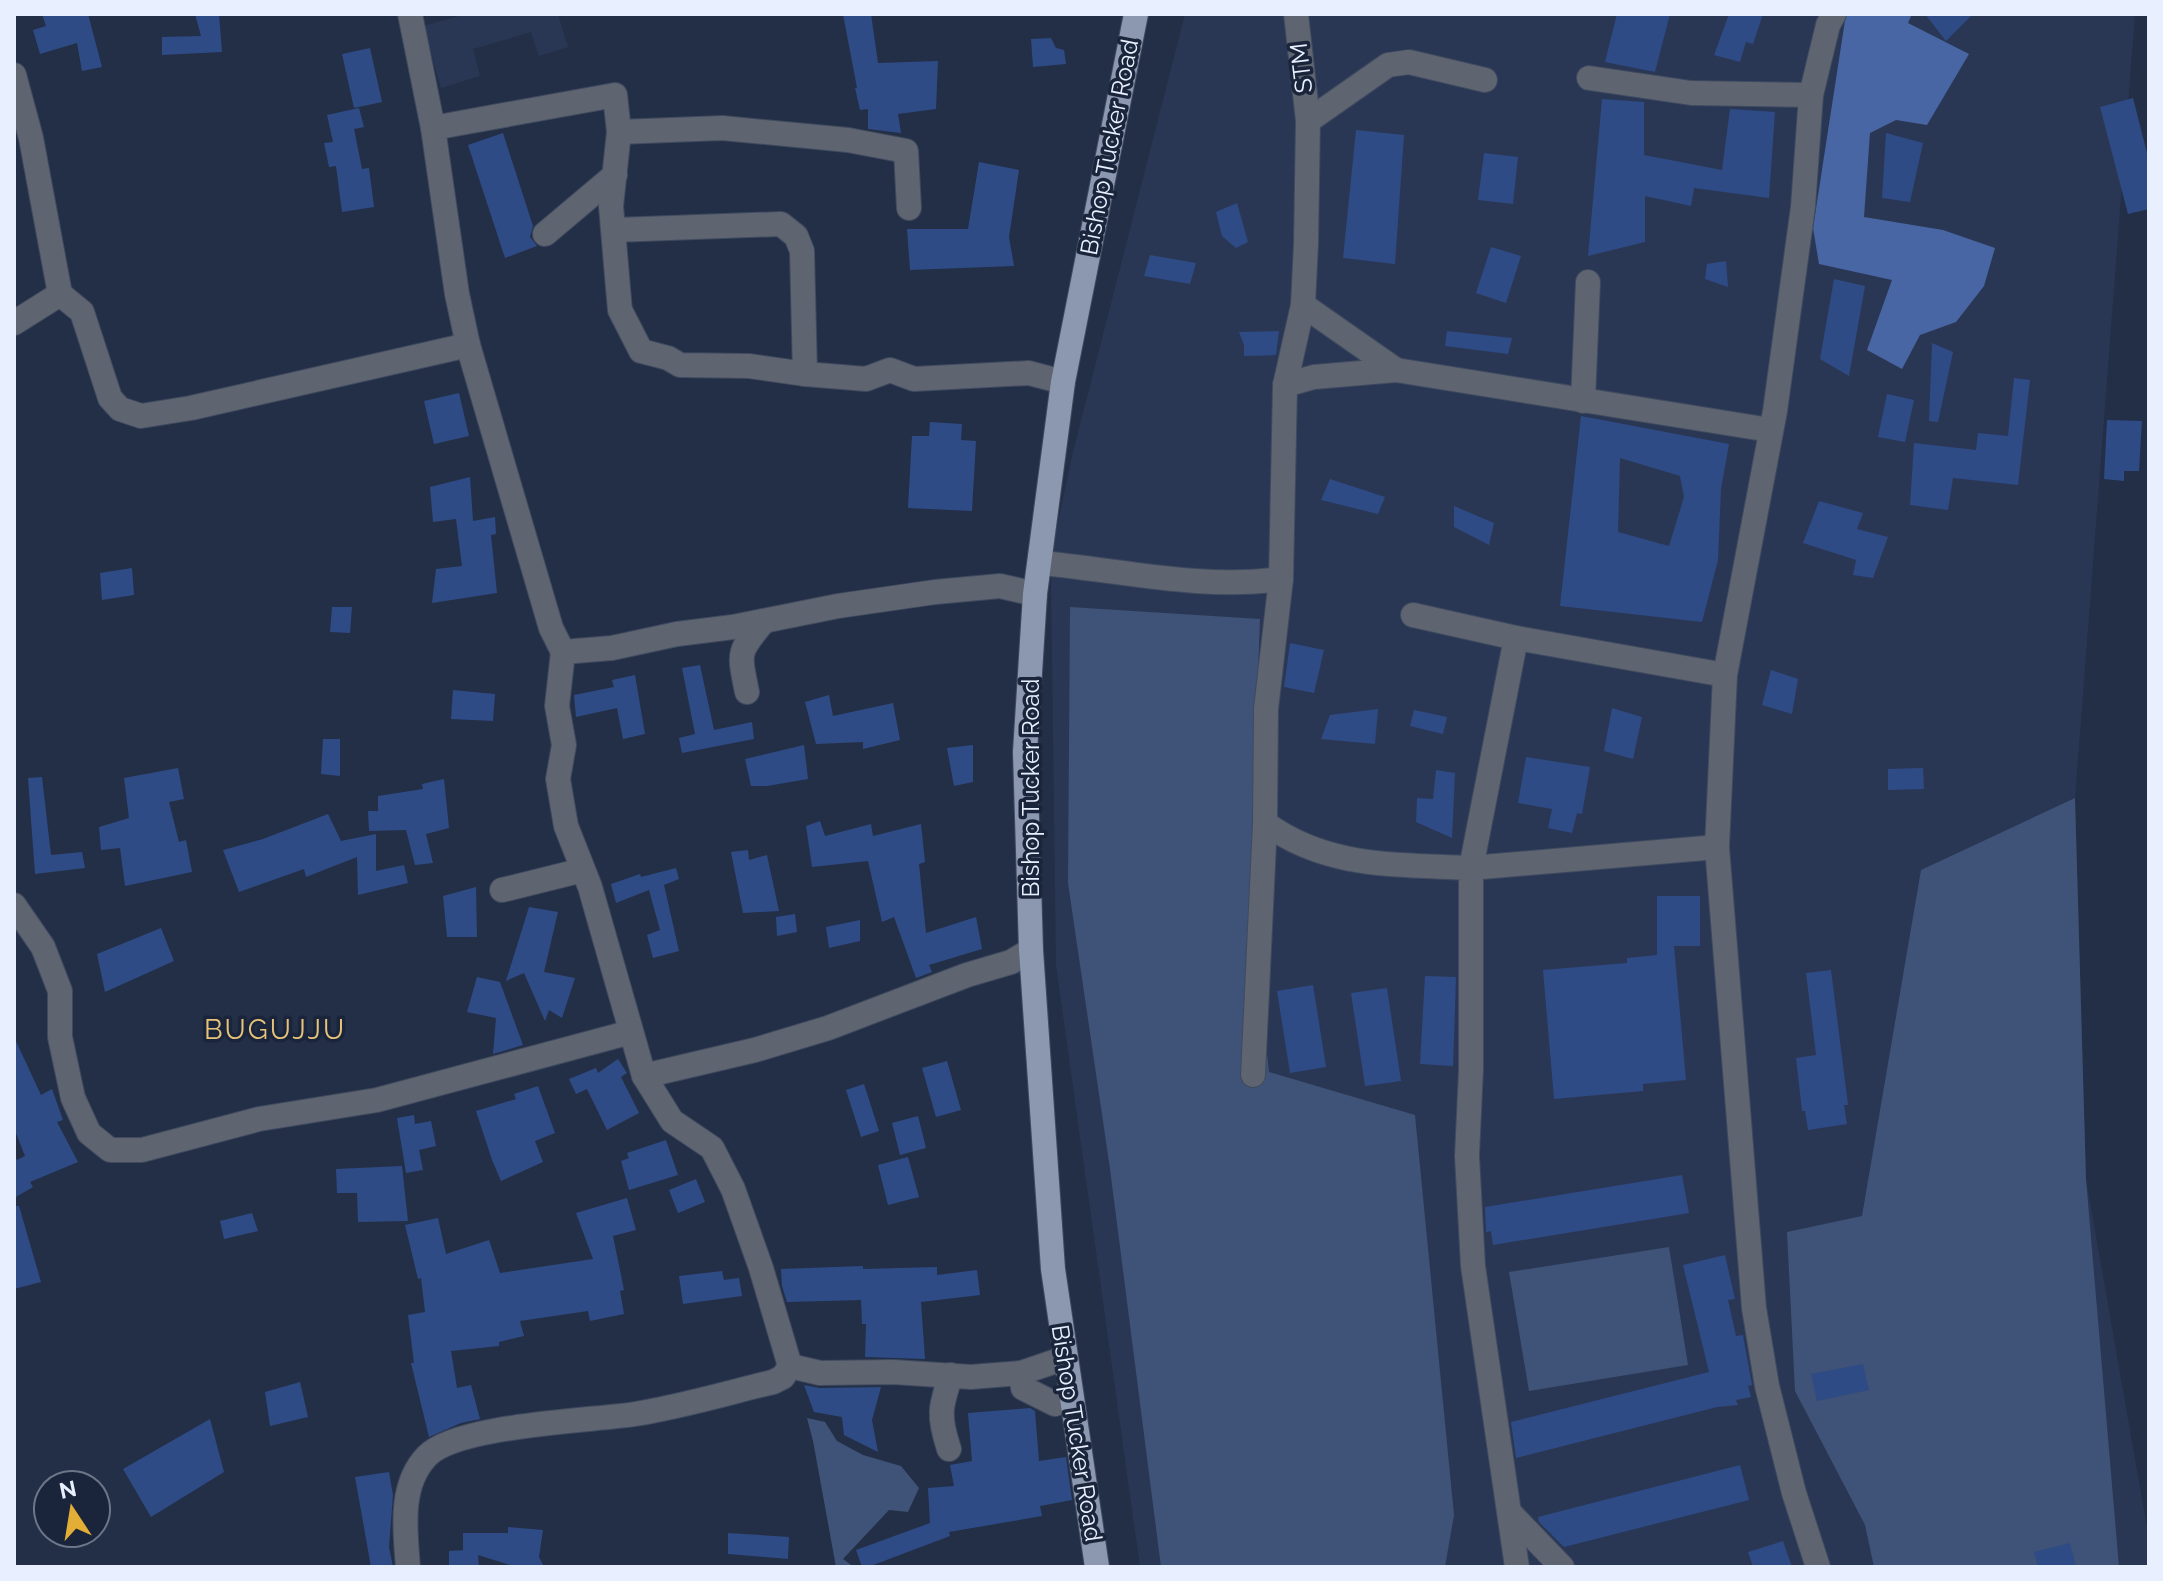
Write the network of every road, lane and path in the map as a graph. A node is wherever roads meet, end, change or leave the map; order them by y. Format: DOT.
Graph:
graph roads {
  1 [pos="410,14"];
  2 [pos="1136,14"];
  3 [pos="1296,14"];
  4 [pos="1834,14"];
  5 [pos="14,75"];
  6 [pos="1589,78"];
  7 [pos="1485,80"];
  8 [pos="1811,95"];
  9 [pos="1308,121"];
  10 [pos="433,128"];
  11 [pos="619,132"];
  12 [pos="615,175"];
  13 [pos="909,208"];
  14 [pos="615,230"];
  15 [pos="545,234"];
  16 [pos="1588,282"];
  17 [pos="60,294"];
  18 [pos="1303,305"];
  19 [pos="14,323"];
  20 [pos="468,345"];
  21 [pos="1396,370"];
  22 [pos="805,374"];
  23 [pos="1063,382"];
  24 [pos="1285,385"];
  25 [pos="1583,401"];
  26 [pos="1770,430"];
  27 [pos="1041,563"];
  28 [pos="1281,579"];
  29 [pos="1035,594"];
  30 [pos="1413,615"];
  31 [pos="764,621"];
  32 [pos="1516,638"];
  33 [pos="563,652"];
  34 [pos="1725,675"];
  35 [pos="747,692"];
  36 [pos="1265,823"];
  37 [pos="1717,847"];
  38 [pos="1471,868"];
  39 [pos="583,870"];
  40 [pos="502,890"];
  41 [pos="14,905"];
  42 [pos="1031,950"];
  43 [pos="631,1032"];
  44 [pos="1253,1075"];
  45 [pos="644,1076"];
  46 [pos="1065,1358"];
  47 [pos="790,1366"];
  48 [pos="1021,1373"];
  49 [pos="951,1375"];
  50 [pos="1055,1404"];
  51 [pos="949,1449"];
  52 [pos="1511,1514"];
  53 [pos="408,1567"];
  54 [pos="1097,1567"];
  55 [pos="1517,1567"];
  56 [pos="1562,1567"];
  57 [pos="1818,1567"];
  1 -- 10 [label="street"];
  2 -- 23 [label="main road, Bishop Tucker Road"];
  3 -- 9 [label="street, STM"];
  4 -- 8 [label="street"];
  5 -- 17 [label="street"];
  6 -- 8 [label="street"];
  7 -- 9 [label="street"];
  8 -- 26 [label="street"];
  9 -- 18 [label="street, STM"];
  10 -- 11 [label="street"];
  10 -- 20 [label="street"];
  11 -- 12 [label="street"];
  11 -- 13 [label="street"];
  12 -- 14 [label="street"];
  12 -- 15 [label="street"];
  14 -- 22 [label="street"];
  14 -- 22 [label="street"];
  16 -- 25 [label="street"];
  17 -- 19 [label="street"];
  17 -- 20 [label="street"];
  18 -- 21 [label="street"];
  18 -- 24 [label="street, STM"];
  20 -- 33 [label="street"];
  21 -- 24 [label="street"];
  21 -- 25 [label="street"];
  22 -- 23 [label="street"];
  23 -- 27 [label="main road, Bishop Tucker Road"];
  24 -- 28 [label="street, STM"];
  25 -- 26 [label="street"];
  26 -- 34 [label="street"];
  27 -- 28 [label="street"];
  27 -- 29 [label="main road, Bishop Tucker Road"];
  28 -- 36 [label="street, STM"];
  29 -- 31 [label="street"];
  29 -- 42 [label="main road, Bishop Tucker Road"];
  30 -- 32 [label="street"];
  31 -- 33 [label="street"];
  31 -- 35 [label="street"];
  32 -- 34 [label="street"];
  32 -- 38 [label="street"];
  33 -- 39 [label="street"];
  34 -- 37 [label="street"];
  36 -- 38 [label="street"];
  36 -- 44 [label="street, STM"];
  37 -- 38 [label="street"];
  37 -- 57 [label="street"];
  38 -- 52 [label="street"];
  39 -- 40 [label="street"];
  39 -- 43 [label="street"];
  41 -- 43 [label="street"];
  42 -- 45 [label="street"];
  42 -- 46 [label="main road, Bishop Tucker Road"];
  43 -- 45 [label="street"];
  45 -- 47 [label="street"];
  46 -- 48 [label="street"];
  46 -- 54 [label="main road, Bishop Tucker Road"];
  47 -- 49 [label="street"];
  47 -- 53 [label="street"];
  48 -- 49 [label="street"];
  48 -- 50 [label="street"];
  49 -- 51 [label="street"];
  52 -- 55 [label="street"];
  52 -- 56 [label="street"];
}
